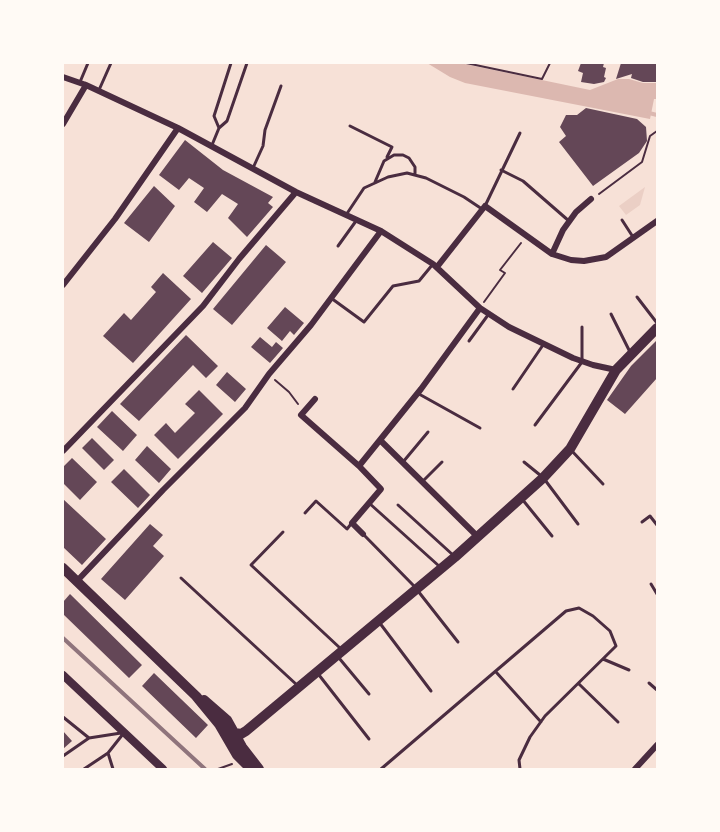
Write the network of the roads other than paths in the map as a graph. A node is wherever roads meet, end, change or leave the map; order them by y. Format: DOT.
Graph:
graph roads {
  1 [pos="88,63"];
  2 [pos="111,63"];
  3 [pos="231,63"];
  4 [pos="247,63"];
  5 [pos="63,77"];
  6 [pos="82,84"];
  7 [pos="281,86"];
  8 [pos="99,91"];
  9 [pos="63,124"];
  10 [pos="350,126"];
  11 [pos="178,128"];
  12 [pos="219,128"];
  13 [pos="520,133"];
  14 [pos="212,145"];
  15 [pos="384,161"];
  16 [pos="253,168"];
  17 [pos="501,170"];
  18 [pos="415,174"];
  19 [pos="375,182"];
  20 [pos="296,192"];
  21 [pos="591,199"];
  22 [pos="483,207"];
  23 [pos="346,214"];
  24 [pos="357,220"];
  25 [pos="622,220"];
  26 [pos="569,221"];
  27 [pos="657,221"];
  28 [pos="381,231"];
  29 [pos="634,238"];
  30 [pos="338,246"];
  31 [pos="552,254"];
  32 [pos="435,266"];
  33 [pos="63,285"];
  34 [pos="637,297"];
  35 [pos="331,298"];
  36 [pos="480,308"];
  37 [pos="490,314"];
  38 [pos="611,314"];
  39 [pos="657,323"];
  40 [pos="582,327"];
  41 [pos="657,328"];
  42 [pos="469,341"];
  43 [pos="543,345"];
  44 [pos="631,354"];
  45 [pos="582,362"];
  46 [pos="616,370"];
  47 [pos="513,389"];
  48 [pos="418,393"];
  49 [pos="315,399"];
  50 [pos="535,425"];
  51 [pos="480,428"];
  52 [pos="429,432"];
  53 [pos="380,440"];
  54 [pos="570,449"];
  55 [pos="63,451"];
  56 [pos="403,462"];
  57 [pos="442,462"];
  58 [pos="524,462"];
  59 [pos="359,466"];
  60 [pos="543,478"];
  61 [pos="423,481"];
  62 [pos="603,484"];
  63 [pos="521,498"];
  64 [pos="369,503"];
  65 [pos="398,505"];
  66 [pos="305,513"];
  67 [pos="642,522"];
  68 [pos="352,523"];
  69 [pos="578,524"];
  70 [pos="657,525"];
  71 [pos="283,532"];
  72 [pos="363,534"];
  73 [pos="552,536"];
  74 [pos="478,537"];
  75 [pos="455,557"];
  76 [pos="63,568"];
  77 [pos="441,568"];
  78 [pos="181,578"];
  79 [pos="63,579"];
  80 [pos="77,581"];
  81 [pos="651,584"];
  82 [pos="417,589"];
  83 [pos="657,594"];
  84 [pos="378,621"];
  85 [pos="458,642"];
  86 [pos="339,652"];
  87 [pos="603,659"];
  88 [pos="630,670"];
  89 [pos="316,671"];
  90 [pos="496,671"];
  91 [pos="63,675"];
  92 [pos="649,683"];
  93 [pos="579,684"];
  94 [pos="298,686"];
  95 [pos="657,690"];
  96 [pos="431,691"];
  97 [pos="369,694"];
  98 [pos="196,696"];
  99 [pos="63,717"];
  100 [pos="541,722"];
  101 [pos="618,722"];
  102 [pos="125,732"];
  103 [pos="235,733"];
  104 [pos="89,738"];
  105 [pos="369,739"];
  106 [pos="657,745"];
  107 [pos="108,753"];
  108 [pos="63,756"];
  109 [pos="84,769"];
  110 [pos="113,769"];
  111 [pos="163,769"];
  112 [pos="251,769"];
  113 [pos="259,769"];
  114 [pos="381,769"];
  115 [pos="520,769"];
  116 [pos="635,769"];
  1 -- 6 [label="lane"];
  2 -- 8 [label="lane"];
  3 -- 12 [label="lane"];
  4 -- 12 [label="lane"];
  5 -- 6 [label="street"];
  6 -- 8 [label="street"];
  6 -- 9 [label="street"];
  7 -- 16 [label="lane"];
  8 -- 11 [label="street"];
  10 -- 15 [label="lane"];
  11 -- 14 [label="street"];
  11 -- 33 [label="street"];
  12 -- 14 [label="lane"];
  13 -- 17 [label="lane"];
  14 -- 16 [label="street"];
  15 -- 18 [label="lane"];
  15 -- 19 [label="lane"];
  16 -- 20 [label="street"];
  17 -- 22 [label="lane"];
  17 -- 26 [label="lane"];
  18 -- 19 [label="lane"];
  18 -- 22 [label="lane"];
  19 -- 23 [label="lane"];
  20 -- 23 [label="street"];
  20 -- 55 [label="street"];
  21 -- 26 [label="street"];
  22 -- 31 [label="street"];
  22 -- 32 [label="street"];
  23 -- 24 [label="street"];
  24 -- 28 [label="street"];
  24 -- 30 [label="lane"];
  25 -- 29 [label="lane"];
  26 -- 31 [label="street"];
  27 -- 29 [label="street"];
  28 -- 32 [label="street"];
  28 -- 35 [label="street"];
  29 -- 31 [label="street"];
  32 -- 35 [label="lane"];
  32 -- 36 [label="street"];
  34 -- 39 [label="lane"];
  35 -- 80 [label="street"];
  36 -- 37 [label="street"];
  36 -- 48 [label="street"];
  37 -- 42 [label="lane"];
  37 -- 43 [label="street"];
  38 -- 44 [label="lane"];
  40 -- 45 [label="lane"];
  41 -- 44 [label="main road"];
  43 -- 45 [label="street"];
  43 -- 47 [label="lane"];
  44 -- 46 [label="main road"];
  45 -- 46 [label="street"];
  45 -- 50 [label="lane"];
  46 -- 54 [label="main road"];
  48 -- 51 [label="lane"];
  48 -- 53 [label="street"];
  49 -- 59 [label="street"];
  52 -- 56 [label="lane"];
  53 -- 56 [label="street"];
  53 -- 59 [label="street"];
  54 -- 60 [label="main road"];
  54 -- 62 [label="lane"];
  56 -- 61 [label="street"];
  57 -- 61 [label="lane"];
  58 -- 60 [label="lane"];
  59 -- 64 [label="street"];
  60 -- 63 [label="main road"];
  60 -- 69 [label="lane"];
  61 -- 74 [label="street"];
  63 -- 73 [label="lane"];
  63 -- 74 [label="main road"];
  64 -- 68 [label="street"];
  64 -- 77 [label="lane"];
  65 -- 75 [label="lane"];
  66 -- 68 [label="lane"];
  67 -- 70 [label="lane"];
  68 -- 72 [label="street"];
  71 -- 86 [label="lane"];
  72 -- 82 [label="lane"];
  74 -- 75 [label="main road"];
  75 -- 77 [label="main road"];
  76 -- 80 [label="main road"];
  77 -- 82 [label="main road"];
  78 -- 94 [label="lane"];
  79 -- 80 [label="main road"];
  80 -- 98 [label="main road"];
  81 -- 83 [label="lane"];
  82 -- 84 [label="main road"];
  82 -- 85 [label="lane"];
  84 -- 86 [label="main road"];
  84 -- 96 [label="lane"];
  86 -- 89 [label="main road"];
  86 -- 97 [label="lane"];
  87 -- 88 [label="lane"];
  87 -- 90 [label="lane"];
  87 -- 93 [label="lane"];
  89 -- 94 [label="main road"];
  89 -- 105 [label="lane"];
  90 -- 100 [label="lane"];
  90 -- 114 [label="lane"];
  91 -- 102 [label="street"];
  92 -- 95 [label="lane"];
  93 -- 100 [label="lane"];
  93 -- 101 [label="lane"];
  94 -- 103 [label="main road"];
  98 -- 103 [label="main road"];
  98 -- 112 [label="main road"];
  99 -- 104 [label="lane"];
  100 -- 115 [label="lane"];
  102 -- 104 [label="lane"];
  102 -- 107 [label="lane"];
  102 -- 111 [label="street"];
  103 -- 113 [label="main road"];
  104 -- 108 [label="lane"];
  106 -- 116 [label="street"];
  107 -- 109 [label="lane"];
  107 -- 110 [label="lane"];
}
